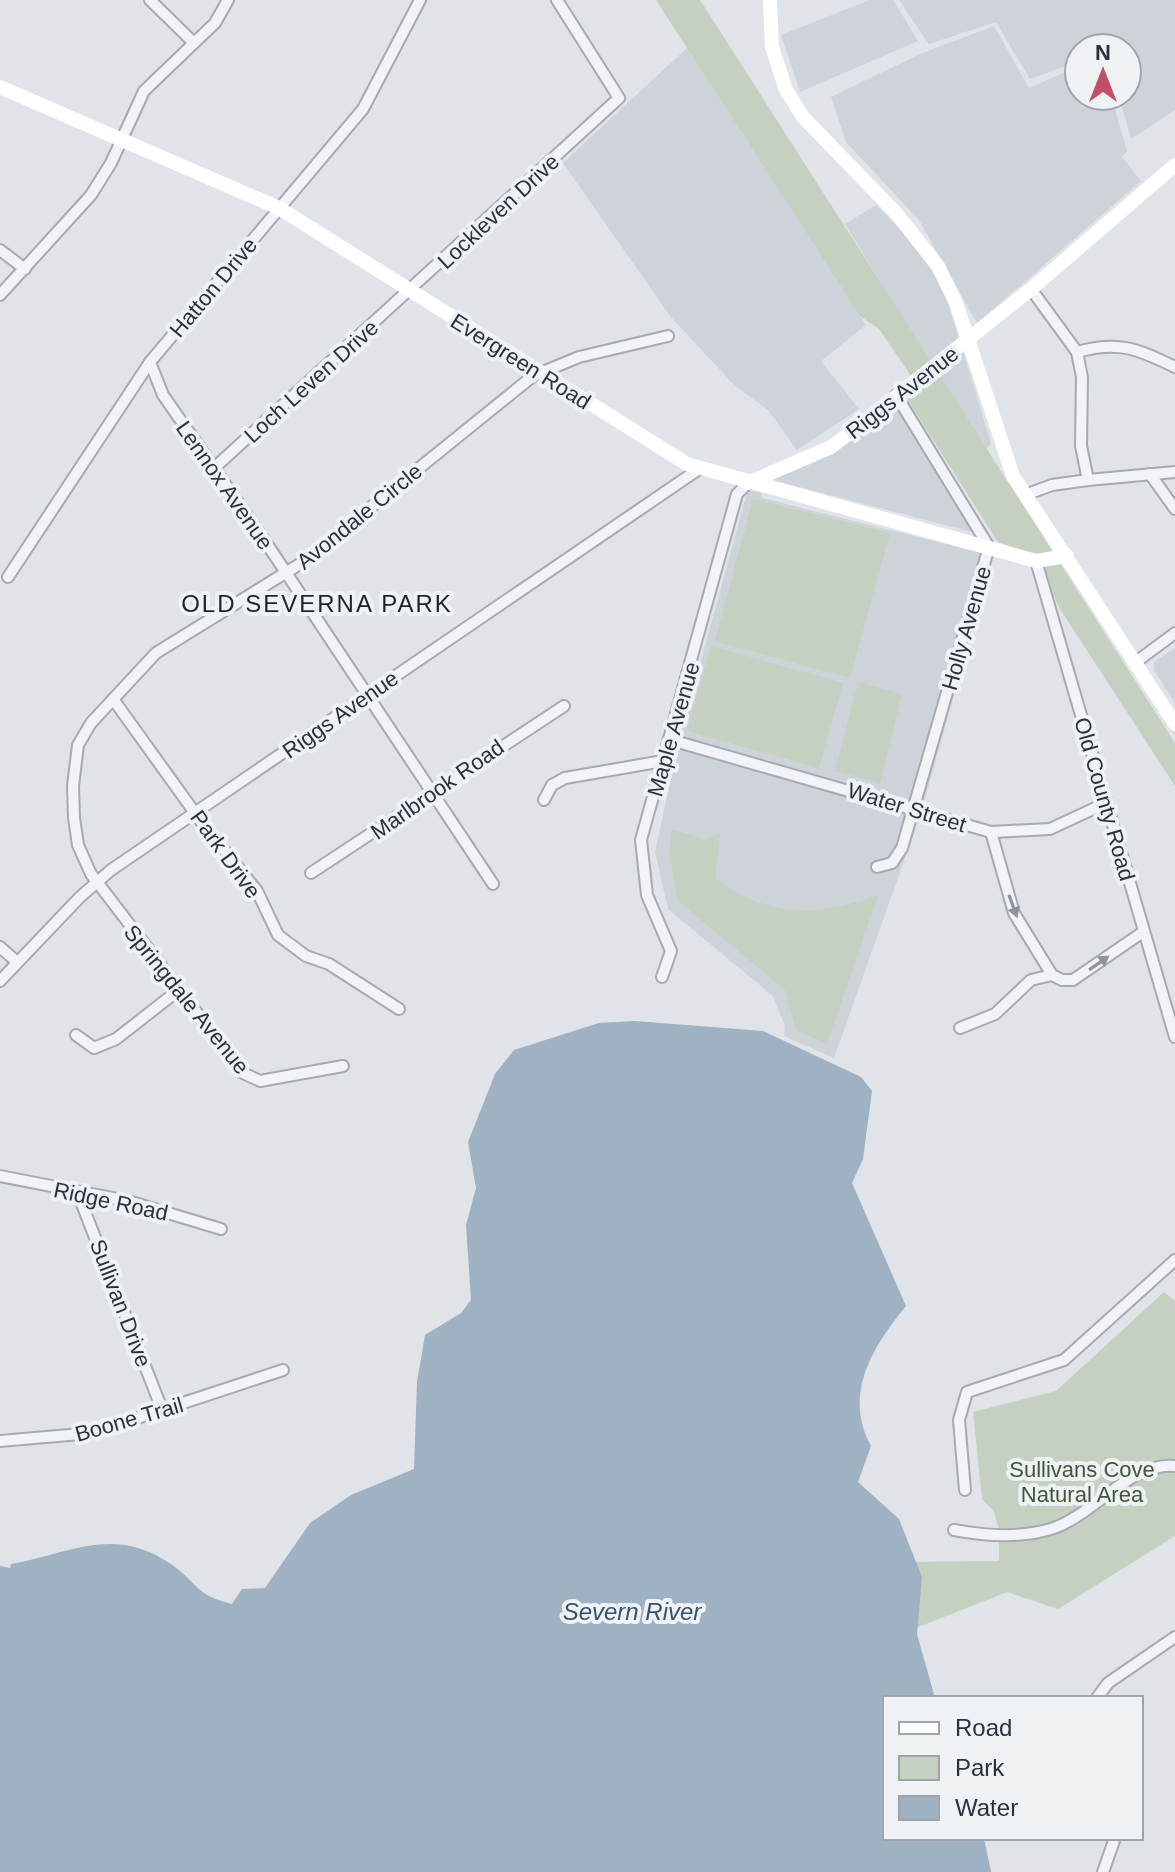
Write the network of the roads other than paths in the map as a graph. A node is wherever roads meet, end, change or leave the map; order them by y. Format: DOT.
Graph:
graph roads {
  1 [pos="150,0"];
  2 [pos="228,0"];
  3 [pos="420,0"];
  4 [pos="557,0"];
  5 [pos="770,0"];
  6 [pos="193,42"];
  7 [pos="0,87"];
  8 [pos="121,138"];
  9 [pos="1175,165"];
  10 [pos="279,208"];
  11 [pos="0,250"];
  12 [pos="25,269"];
  13 [pos="1031,289"];
  14 [pos="410,293"];
  15 [pos="0,295"];
  16 [pos="668,336"];
  17 [pos="969,341"];
  18 [pos="1077,352"];
  19 [pos="150,362"];
  20 [pos="1175,367"];
  21 [pos="540,373"];
  22 [pos="896,395"];
  23 [pos="213,469"];
  24 [pos="699,469"];
  25 [pos="1175,472"];
  26 [pos="1150,474"];
  27 [pos="1088,480"];
  28 [pos="748,483"];
  29 [pos="1025,495"];
  30 [pos="1175,509"];
  31 [pos="989,547"];
  32 [pos="1067,556"];
  33 [pos="1036,561"];
  34 [pos="286,575"];
  35 [pos="8,577"];
  36 [pos="1175,633"];
  37 [pos="1136,662"];
  38 [pos="367,696"];
  39 [pos="113,699"];
  40 [pos="564,706"];
  41 [pos="1175,724"];
  42 [pos="671,740"];
  43 [pos="663,761"];
  44 [pos="432,792"];
  45 [pos="544,800"];
  46 [pos="1106,803"];
  47 [pos="915,807"];
  48 [pos="194,811"];
  49 [pos="991,832"];
  50 [pos="877,867"];
  51 [pos="311,873"];
  52 [pos="96,882"];
  53 [pos="493,884"];
  54 [pos="1143,932"];
  55 [pos="0,947"];
  56 [pos="17,962"];
  57 [pos="1052,975"];
  58 [pos="662,977"];
  59 [pos="0,981"];
  60 [pos="180,989"];
  61 [pos="399,1009"];
  62 [pos="960,1028"];
  63 [pos="76,1035"];
  64 [pos="1175,1037"];
  65 [pos="343,1066"];
  66 [pos="0,1176"];
  67 [pos="78,1194"];
  68 [pos="221,1229"];
  69 [pos="1175,1260"];
  70 [pos="283,1370"];
  71 [pos="163,1412"];
  72 [pos="0,1441"];
  73 [pos="1175,1466"];
  74 [pos="965,1490"];
  75 [pos="954,1530"];
  76 [pos="1175,1637"];
  77 [pos="1098,1696"];
  78 [pos="1114,1840"];
  79 [pos="1103,1872"];
  1 -- 6 [label="street"];
  2 -- 6 [label="street"];
  3 -- 10 [label="street, Hatton Drive"];
  4 -- 14 [label="street, Lockleven Drive"];
  5 -- 17 [label="street"];
  6 -- 8 [label="street"];
  7 -- 8 [label="street, Evergreen Road"];
  8 -- 10 [label="street, Evergreen Road"];
  8 -- 12 [label="street"];
  9 -- 13 [label="street, Riggs Avenue"];
  10 -- 14 [label="street, Evergreen Road"];
  10 -- 19 [label="street, Hatton Drive"];
  11 -- 12 [label="street"];
  12 -- 15 [label="street"];
  13 -- 17 [label="street, Riggs Avenue"];
  13 -- 18 [label="street"];
  14 -- 21 [label="street, Evergreen Road"];
  14 -- 23 [label="street, Loch Leven Drive"];
  16 -- 21 [label="street, Avondale Circle"];
  17 -- 22 [label="street, Riggs Avenue"];
  17 -- 29 [label="street"];
  18 -- 20 [label="street"];
  18 -- 27 [label="street"];
  19 -- 23 [label="street, Lennox Avenue"];
  19 -- 35 [label="street, Hatton Drive"];
  21 -- 24 [label="street, Evergreen Road"];
  21 -- 34 [label="street, Avondale Circle"];
  22 -- 28 [label="street, Riggs Avenue"];
  22 -- 31 [label="street, Holly Avenue"];
  23 -- 34 [label="street, Lennox Avenue"];
  24 -- 28 [label="street, Evergreen Road"];
  24 -- 38 [label="street, Riggs Avenue"];
  25 -- 26 [label="street"];
  26 -- 27 [label="street"];
  26 -- 30 [label="street"];
  27 -- 29 [label="street"];
  28 -- 31 [label="street, Evergreen Road"];
  28 -- 42 [label="street, Maple Avenue"];
  29 -- 32 [label="street"];
  31 -- 33 [label="street, Evergreen Road"];
  31 -- 47 [label="street, Holly Avenue"];
  32 -- 33 [label="street, Evergreen Road"];
  32 -- 37 [label="street"];
  33 -- 46 [label="street, Old County Road"];
  34 -- 38 [label="street, Lennox Avenue"];
  34 -- 39 [label="street, Avondale Circle"];
  36 -- 37 [label="street"];
  37 -- 41 [label="street"];
  38 -- 44 [label="street, Lennox Avenue"];
  38 -- 48 [label="street, Riggs Avenue"];
  39 -- 48 [label="street, Park Drive"];
  39 -- 52 [label="street, Avondale Circle"];
  40 -- 44 [label="street, Marlbrook Road"];
  42 -- 43 [label="street, Maple Avenue"];
  42 -- 47 [label="street, Water Street"];
  43 -- 45 [label="street"];
  43 -- 58 [label="street, Maple Avenue"];
  44 -- 51 [label="street, Marlbrook Road"];
  44 -- 53 [label="street, Lennox Avenue"];
  46 -- 49 [label="street"];
  46 -- 54 [label="street, Old County Road"];
  47 -- 49 [label="street, Water Street"];
  47 -- 50 [label="street, Holly Avenue"];
  48 -- 52 [label="street, Riggs Avenue"];
  48 -- 61 [label="street, Park Drive"];
  49 -- 57 [label="street, Water Street, one-way"];
  52 -- 56 [label="street, Riggs Avenue"];
  52 -- 60 [label="street, Springdale Avenue"];
  57 -- 54 [label="street, one-way"];
  54 -- 64 [label="street, Old County Road"];
  55 -- 56 [label="street"];
  56 -- 59 [label="street, Riggs Avenue"];
  57 -- 62 [label="street"];
  60 -- 63 [label="street"];
  60 -- 65 [label="street, Springdale Avenue"];
  66 -- 67 [label="street, Ridge Road"];
  67 -- 68 [label="street, Ridge Road"];
  67 -- 71 [label="street, Sullivan Drive"];
  69 -- 74 [label="street"];
  70 -- 71 [label="street, Boone Trail"];
  71 -- 72 [label="street, Boone Trail"];
  73 -- 75 [label="street"];
  76 -- 77 [label="street"];
  78 -- 79 [label="street"];
}
